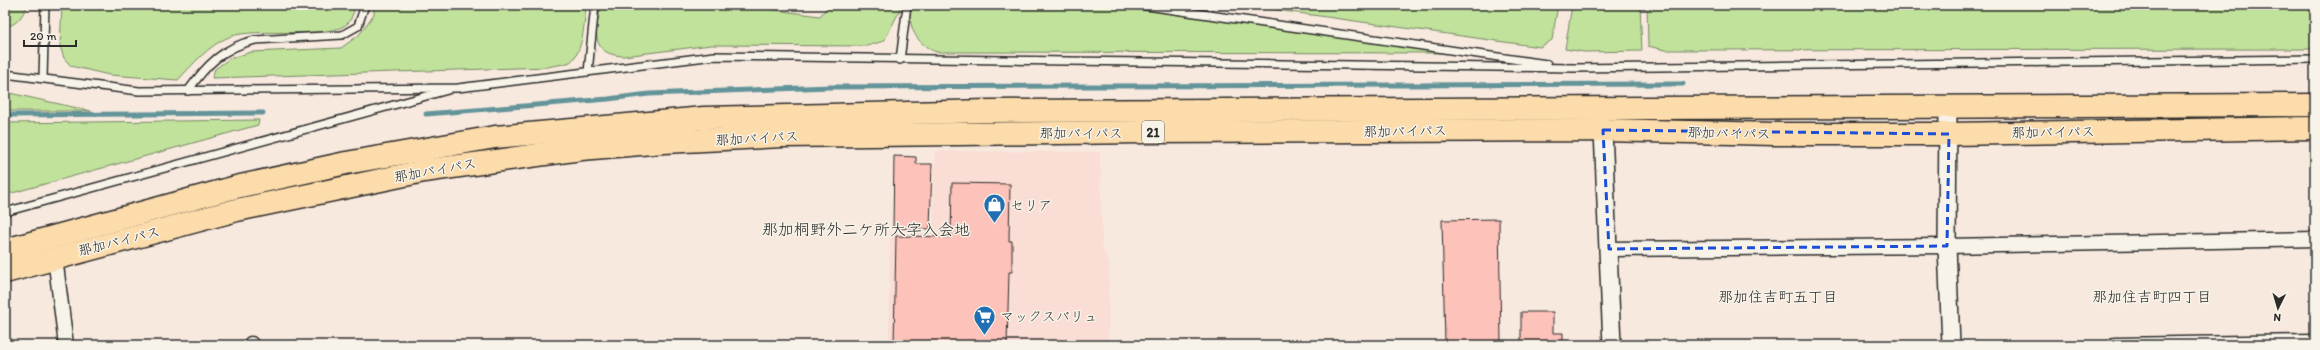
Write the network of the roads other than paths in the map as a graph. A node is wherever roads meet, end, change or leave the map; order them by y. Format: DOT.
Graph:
graph roads {
  1 [pos="45,5"];
  2 [pos="365,5"];
  3 [pos="595,5"];
  4 [pos="907,5"];
  5 [pos="1140,5"];
  6 [pos="2315,59"];
  7 [pos="900,60"];
  8 [pos="1575,68"];
  9 [pos="588,72"];
  10 [pos="5,74"];
  11 [pos="43,78"];
  12 [pos="458,88"];
  13 [pos="188,91"];
  14 [pos="2315,105"];
  15 [pos="1948,106"];
  16 [pos="2315,128"];
  17 [pos="1603,130"];
  18 [pos="1949,134"];
  19 [pos="5,212"];
  20 [pos="2315,239"];
  21 [pos="1947,246"];
  22 [pos="1609,249"];
  23 [pos="5,250"];
  24 [pos="55,257"];
  25 [pos="5,272"];
  26 [pos="2315,342"];
  27 [pos="66,345"];
  28 [pos="1612,345"];
  29 [pos="1951,345"];
  30 [pos="2114,345"];
  1 -- 11 [label="lane"];
  2 -- 13 [label="lane"];
  3 -- 9 [label="lane"];
  4 -- 7 [label="lane"];
  5 -- 8 [label="lane"];
  6 -- 8 [label="lane"];
  7 -- 8 [label="lane"];
  7 -- 9 [label="lane"];
  9 -- 12 [label="lane"];
  10 -- 11 [label="lane"];
  11 -- 13 [label="lane"];
  12 -- 13 [label="lane"];
  12 -- 19 [label="lane"];
  14 -- 15 [label="highway, 那加バイパス / 21"];
  15 -- 18 [label="street"];
  15 -- 23 [label="highway, 那加バイパス / 21"];
  16 -- 18 [label="highway, 那加バイパス / 21"];
  17 -- 18 [label="highway, 那加バイパス / 21"];
  17 -- 22 [label="street"];
  17 -- 24 [label="highway, 那加バイパス / 21"];
  18 -- 21 [label="street"];
  20 -- 21 [label="street"];
  21 -- 22 [label="street"];
  21 -- 29 [label="street"];
  22 -- 28 [label="street"];
  24 -- 25 [label="highway, 那加バイパス / 21"];
  24 -- 27 [label="street"];
  26 -- 30 [label="street"];
}
